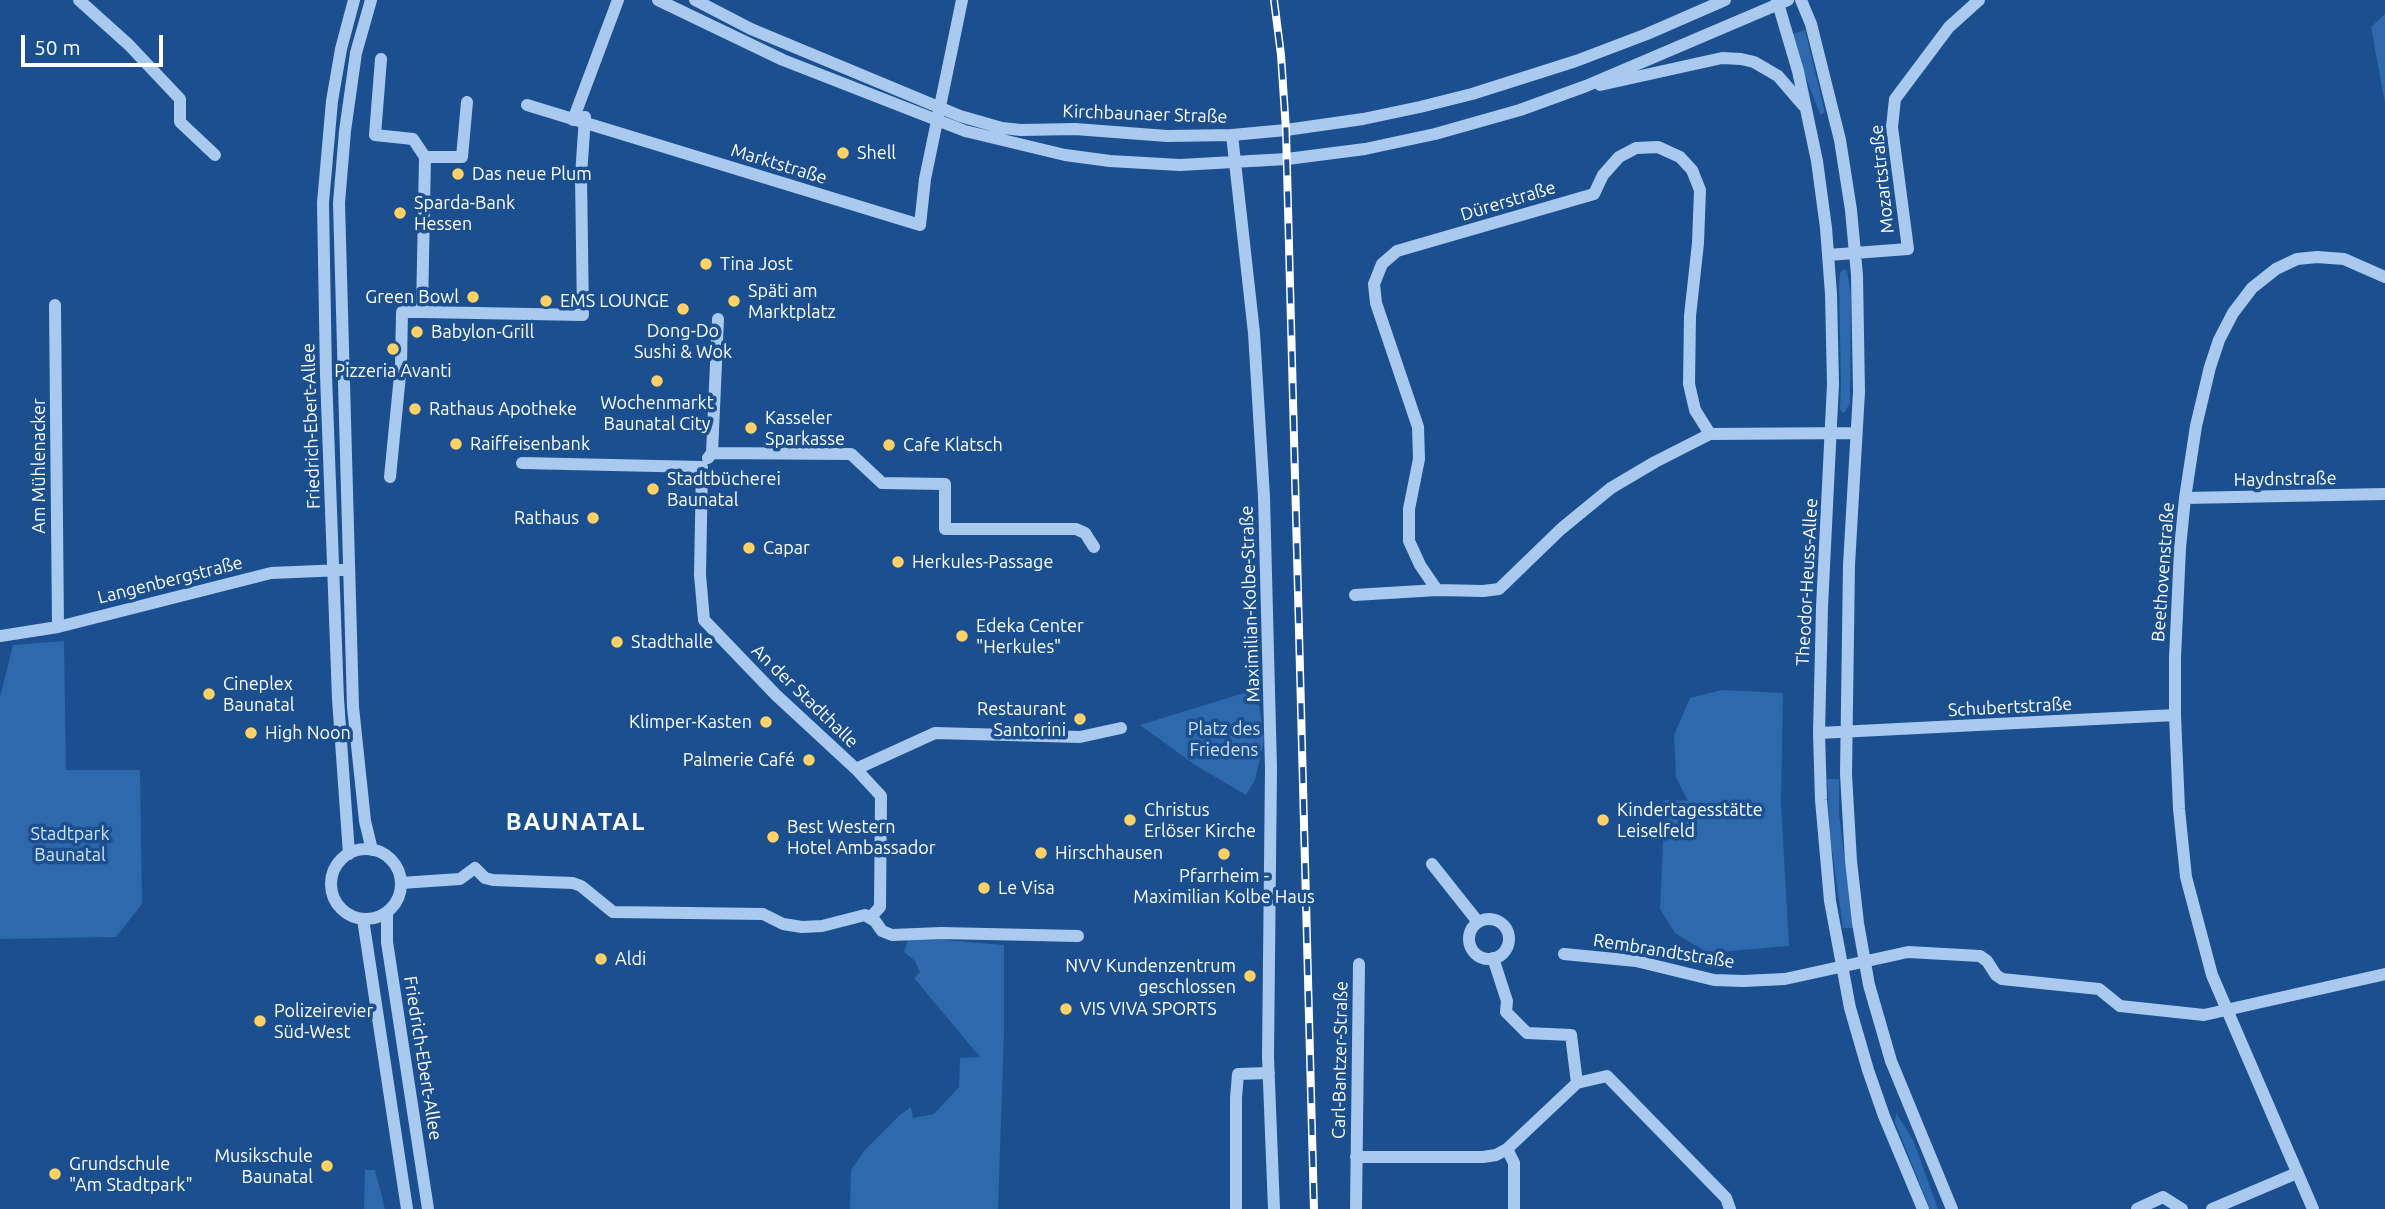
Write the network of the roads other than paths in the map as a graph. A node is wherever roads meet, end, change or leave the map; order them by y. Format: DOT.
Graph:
graph roads {
  1 [pos="79,0"];
  2 [pos="354,0"];
  3 [pos="371,0"];
  4 [pos="618,0"];
  5 [pos="658,0"];
  6 [pos="695,0"];
  7 [pos="962,0"];
  8 [pos="1725,0"];
  9 [pos="1801,0"];
  10 [pos="1815,0"];
  11 [pos="1979,0"];
  12 [pos="1781,1"];
  13 [pos="1811,24"];
  14 [pos="381,59"];
  15 [pos="1586,86"];
  16 [pos="467,102"];
  17 [pos="527,105"];
  18 [pos="940,107"];
  19 [pos="1808,110"];
  20 [pos="581,120"];
  21 [pos="937,121"];
  22 [pos="1232,135"];
  23 [pos="215,155"];
  24 [pos="425,157"];
  25 [pos="1236,163"];
  26 [pos="1855,253"];
  27 [pos="1828,255"];
  28 [pos="2385,277"];
  29 [pos="55,305"];
  30 [pos="422,312"];
  31 [pos="718,319"];
  32 [pos="1831,432"];
  33 [pos="1856,433"];
  34 [pos="1710,434"];
  35 [pos="712,453"];
  36 [pos="522,463"];
  37 [pos="702,467"];
  38 [pos="390,477"];
  39 [pos="2385,494"];
  40 [pos="2185,498"];
  41 [pos="1094,547"];
  42 [pos="334,570"];
  43 [pos="350,570"];
  44 [pos="1437,590"];
  45 [pos="1355,595"];
  46 [pos="58,626"];
  47 [pos="0,636"];
  48 [pos="2175,715"];
  49 [pos="1121,727"];
  50 [pos="1819,733"];
  51 [pos="1847,733"];
  52 [pos="856,769"];
  53 [pos="372,850"];
  54 [pos="349,854"];
  55 [pos="1432,863"];
  56 [pos="401,883"];
  57 [pos="387,912"];
  58 [pos="870,918"];
  59 [pos="363,919"];
  60 [pos="1478,922"];
  61 [pos="1079,936"];
  62 [pos="1564,954"];
  63 [pos="1493,958"];
  64 [pos="1865,961"];
  65 [pos="1359,964"];
  66 [pos="1842,967"];
  67 [pos="2385,974"];
  68 [pos="2226,1011"];
  69 [pos="1269,1073"];
  70 [pos="1574,1087"];
  71 [pos="1507,1149"];
  72 [pos="1356,1157"];
  73 [pos="2297,1173"];
  74 [pos="407,1209"];
  75 [pos="428,1209"];
  76 [pos="1236,1209"];
  77 [pos="1274,1209"];
  78 [pos="1356,1209"];
  79 [pos="1514,1209"];
  80 [pos="1730,1209"];
  81 [pos="1923,1209"];
  82 [pos="1952,1209"];
  83 [pos="2137,1209"];
  84 [pos="2182,1209"];
  85 [pos="2212,1209"];
  86 [pos="2313,1209"];
  1 -- 23 [label="street"];
  2 -- 42 [label="street, Friedrich-Ebert-Allee"];
  3 -- 43 [label="street, Friedrich-Ebert-Allee"];
  4 -- 20 [label="street"];
  5 -- 21 [label="street"];
  6 -- 18 [label="street, Kirchbaunaer Straße"];
  7 -- 18 [label="street"];
  8 -- 22 [label="street, Kirchbaunaer Straße"];
  9 -- 13 [label="street"];
  10 -- 13 [label="street"];
  11 -- 26 [label="street, Mozartstraße"];
  12 -- 15 [label="street"];
  12 -- 19 [label="street, Theodor-Heuss-Allee"];
  13 -- 26 [label="street"];
  14 -- 24 [label="street"];
  15 -- 19 [label="street"];
  15 -- 25 [label="street"];
  16 -- 24 [label="street"];
  17 -- 20 [label="street, Marktstraße"];
  18 -- 21 [label="street"];
  18 -- 22 [label="street, Kirchbaunaer Straße"];
  19 -- 27 [label="street, Theodor-Heuss-Allee"];
  20 -- 21 [label="street, Marktstraße"];
  20 -- 30 [label="street"];
  21 -- 25 [label="street"];
  22 -- 25 [label="street, Maximilian-Kolbe-Straße"];
  24 -- 30 [label="street"];
  25 -- 69 [label="street, Maximilian-Kolbe-Straße"];
  26 -- 27 [label="street"];
  26 -- 33 [label="street"];
  27 -- 32 [label="street, Theodor-Heuss-Allee"];
  28 -- 40 [label="street, Beethovenstraße"];
  29 -- 46 [label="street, Am Mühlenacker"];
  30 -- 38 [label="street"];
  31 -- 35 [label="street"];
  32 -- 33 [label="street"];
  32 -- 34 [label="street"];
  32 -- 50 [label="street, Theodor-Heuss-Allee"];
  33 -- 51 [label="street"];
  34 -- 44 [label="street"];
  34 -- 44 [label="street, Dürerstraße"];
  35 -- 37 [label="street"];
  35 -- 41 [label="street"];
  36 -- 37 [label="street"];
  37 -- 52 [label="street, An der Stadthalle"];
  39 -- 40 [label="street, Haydnstraße"];
  40 -- 48 [label="street, Beethovenstraße"];
  42 -- 43 [label="street, Langenbergstraße"];
  42 -- 46 [label="street, Langenbergstraße"];
  42 -- 54 [label="street, Friedrich-Ebert-Allee"];
  43 -- 53 [label="street, Friedrich-Ebert-Allee"];
  44 -- 45 [label="street"];
  46 -- 47 [label="street, Langenbergstraße"];
  48 -- 51 [label="street, Schubertstraße"];
  48 -- 68 [label="street, Beethovenstraße"];
  49 -- 52 [label="street, An der Stadthalle"];
  50 -- 51 [label="street"];
  50 -- 66 [label="street, Theodor-Heuss-Allee"];
  51 -- 64 [label="street"];
  52 -- 58 [label="street"];
  53 -- 54 [label="street"];
  53 -- 56 [label="street"];
  54 -- 59 [label="street"];
  55 -- 60 [label="street"];
  56 -- 57 [label="street, Friedrich-Ebert-Allee"];
  56 -- 58 [label="street"];
  57 -- 59 [label="street"];
  57 -- 75 [label="street, Friedrich-Ebert-Allee"];
  58 -- 61 [label="street"];
  59 -- 74 [label="street"];
  60 -- 63 [label="street"];
  60 -- 63 [label="street"];
  62 -- 66 [label="street, Rembrandtstraße"];
  63 -- 70 [label="street"];
  64 -- 66 [label="street"];
  64 -- 68 [label="street"];
  64 -- 82 [label="street"];
  65 -- 72 [label="street, Carl-Bantzer-Straße"];
  66 -- 81 [label="street, Theodor-Heuss-Allee"];
  67 -- 68 [label="street"];
  68 -- 73 [label="street, Beethovenstraße"];
  69 -- 76 [label="street"];
  69 -- 77 [label="street, Maximilian-Kolbe-Straße"];
  70 -- 71 [label="street, Carl-Bantzer-Straße"];
  70 -- 80 [label="street"];
  71 -- 72 [label="street, Carl-Bantzer-Straße"];
  71 -- 79 [label="street"];
  72 -- 78 [label="street, Carl-Bantzer-Straße"];
  73 -- 85 [label="street"];
  73 -- 86 [label="street, Beethovenstraße"];
  83 -- 84 [label="street"];
}
